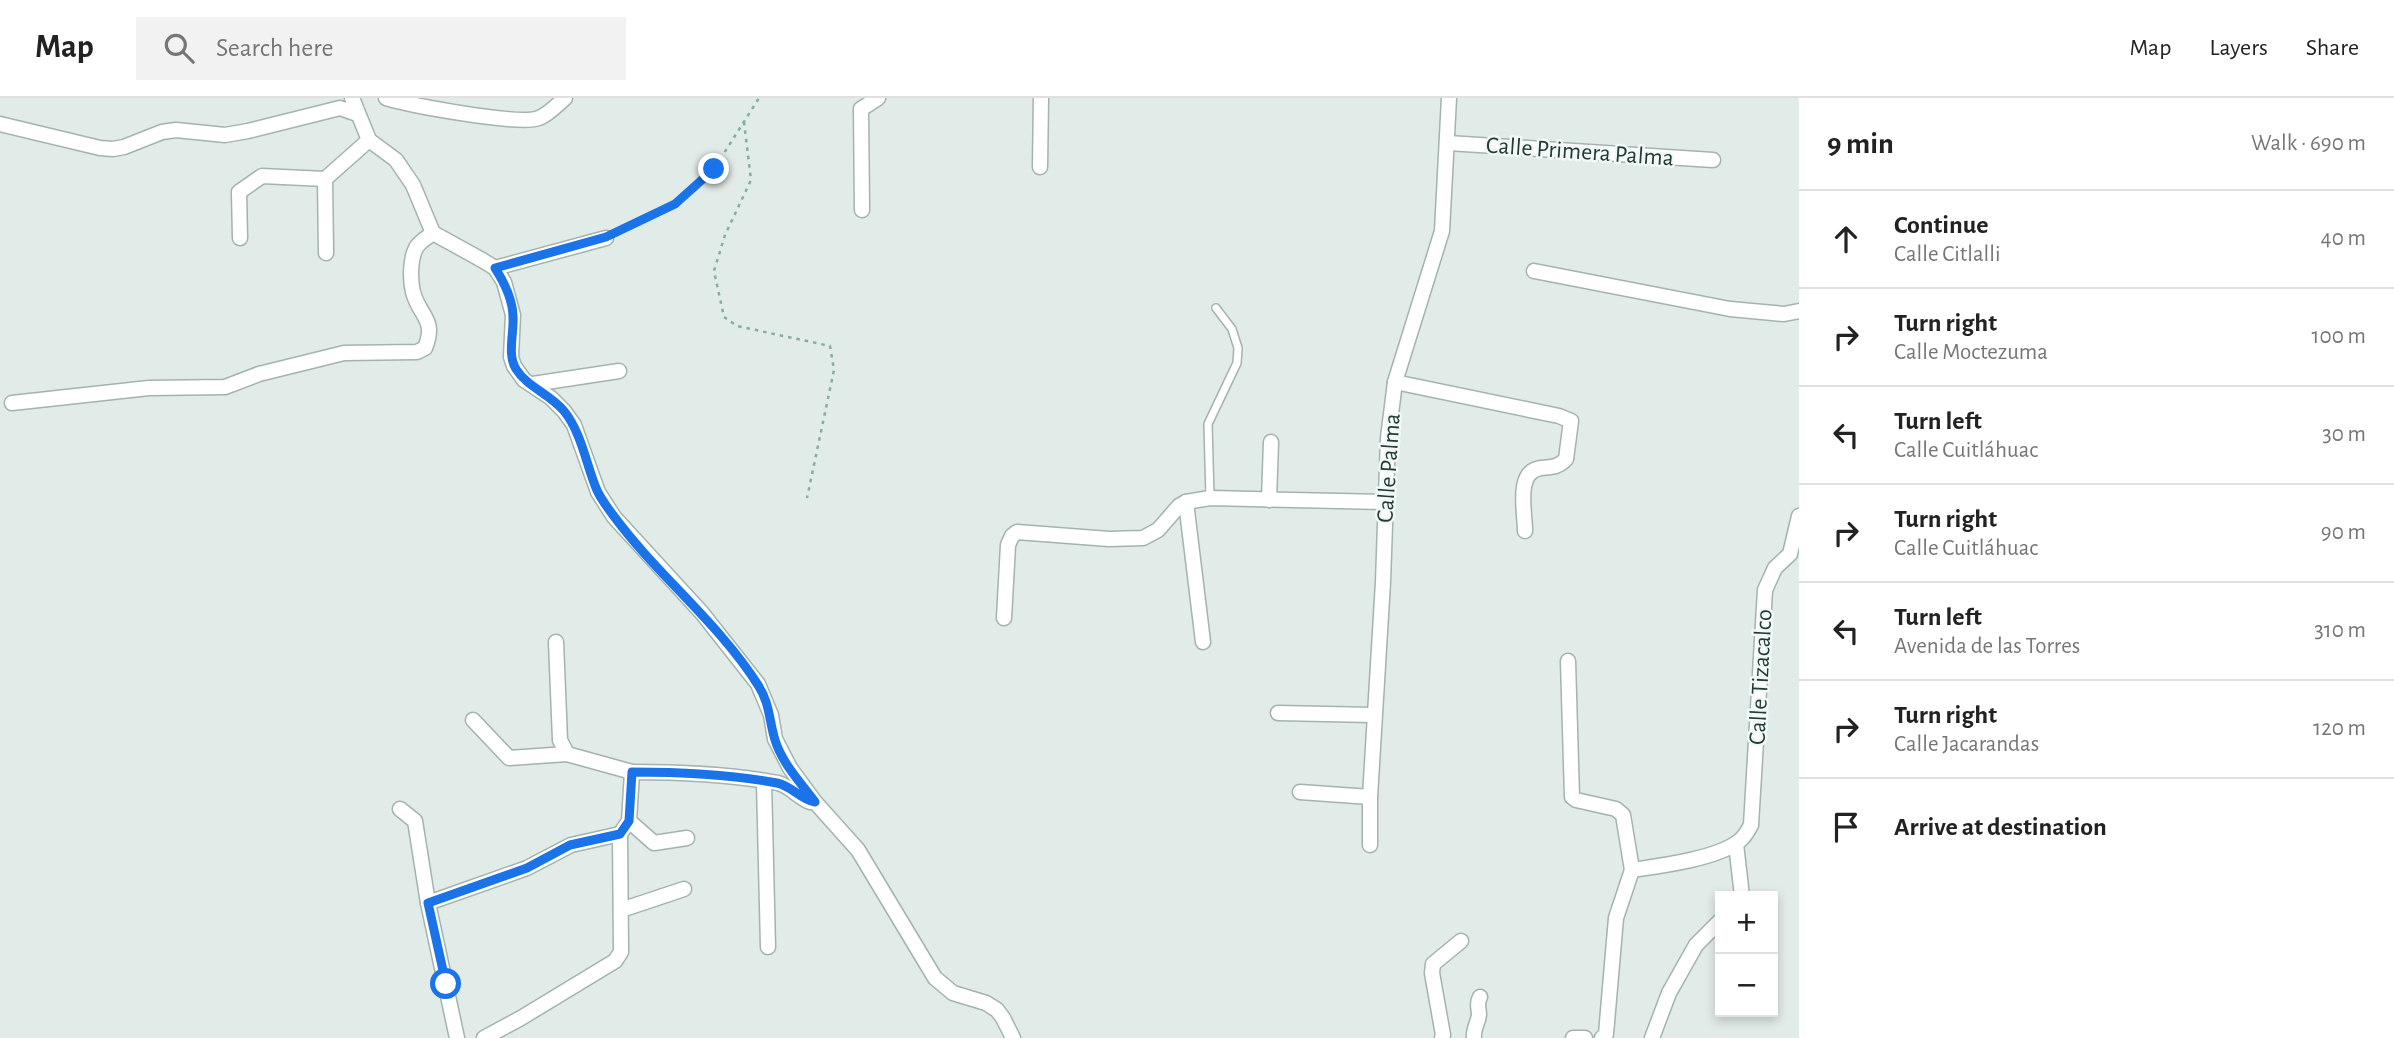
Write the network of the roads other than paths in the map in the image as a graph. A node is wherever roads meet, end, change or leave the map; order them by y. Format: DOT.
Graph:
graph roads {
  1 [pos="352,98"];
  2 [pos="386,98"];
  3 [pos="565,98"];
  4 [pos="878,98"];
  5 [pos="1041,98"];
  6 [pos="1449,98"];
  7 [pos="358,114"];
  8 [pos="0,124"];
  9 [pos="369,140"];
  10 [pos="1448,143"];
  11 [pos="1713,160"];
  12 [pos="1040,167"];
  13 [pos="325,179"];
  14 [pos="862,210"];
  15 [pos="433,233"];
  16 [pos="606,237"];
  17 [pos="240,238"];
  18 [pos="326,253"];
  19 [pos="495,268"];
  20 [pos="1534,271"];
  21 [pos="1216,308"];
  22 [pos="1799,311"];
  23 [pos="619,371"];
  24 [pos="1395,382"];
  25 [pos="533,384"];
  26 [pos="12,403"];
  27 [pos="1271,442"];
  28 [pos="1210,498"];
  29 [pos="1269,500"];
  30 [pos="1186,502"];
  31 [pos="1384,502"];
  32 [pos="1799,516"];
  33 [pos="1525,531"];
  34 [pos="1004,618"];
  35 [pos="556,642"];
  36 [pos="1203,642"];
  37 [pos="1568,661"];
  38 [pos="1278,713"];
  39 [pos="1373,715"];
  40 [pos="473,720"];
  41 [pos="567,754"];
  42 [pos="632,772"];
  43 [pos="764,782"];
  44 [pos="1300,792"];
  45 [pos="1370,797"];
  46 [pos="815,802"];
  47 [pos="400,809"];
  48 [pos="629,821"];
  49 [pos="620,834"];
  50 [pos="687,838"];
  51 [pos="1736,844"];
  52 [pos="1370,845"];
  53 [pos="1632,870"];
  54 [pos="684,889"];
  55 [pos="1741,891"];
  56 [pos="428,903"];
  57 [pos="621,910"];
  58 [pos="1715,926"];
  59 [pos="1461,941"];
  60 [pos="768,947"];
  61 [pos="1480,997"];
  62 [pos="457,1038"];
  63 [pos="484,1038"];
  64 [pos="1013,1038"];
  65 [pos="1442,1038"];
  66 [pos="1474,1038"];
  67 [pos="1573,1038"];
  68 [pos="1585,1038"];
  69 [pos="1602,1038"];
  70 [pos="1652,1038"];
  1 -- 7 [label="street"];
  2 -- 3 [label="street"];
  4 -- 14 [label="street"];
  5 -- 12 [label="street"];
  6 -- 10 [label="street, Calle Palma"];
  7 -- 8 [label="street"];
  7 -- 9 [label="street"];
  9 -- 13 [label="street"];
  9 -- 15 [label="street"];
  10 -- 11 [label="street, Calle Primera Palma"];
  10 -- 24 [label="street, Calle Palma"];
  13 -- 17 [label="street"];
  13 -- 18 [label="street"];
  15 -- 19 [label="street"];
  15 -- 26 [label="street"];
  16 -- 19 [label="street"];
  19 -- 25 [label="street"];
  20 -- 22 [label="street"];
  21 -- 28 [label="lane"];
  23 -- 25 [label="street"];
  24 -- 31 [label="street, Calle Palma"];
  24 -- 33 [label="street"];
  25 -- 46 [label="street"];
  27 -- 29 [label="street"];
  28 -- 29 [label="street"];
  28 -- 30 [label="street"];
  29 -- 31 [label="street"];
  30 -- 34 [label="street"];
  30 -- 36 [label="street"];
  31 -- 39 [label="street, Calle Palma"];
  32 -- 51 [label="street, Calle Tizacalco"];
  35 -- 41 [label="street"];
  37 -- 53 [label="street"];
  38 -- 39 [label="street"];
  39 -- 45 [label="street, Calle Palma"];
  40 -- 41 [label="street"];
  41 -- 42 [label="street"];
  42 -- 43 [label="street"];
  42 -- 48 [label="street"];
  43 -- 46 [label="street"];
  43 -- 60 [label="street"];
  44 -- 45 [label="street"];
  45 -- 52 [label="street, Calle Palma"];
  46 -- 64 [label="street"];
  47 -- 56 [label="street"];
  48 -- 49 [label="street"];
  48 -- 50 [label="street"];
  49 -- 56 [label="street"];
  49 -- 57 [label="street"];
  51 -- 53 [label="street"];
  51 -- 55 [label="street"];
  53 -- 69 [label="street"];
  54 -- 57 [label="street"];
  56 -- 62 [label="street"];
  57 -- 63 [label="street"];
  58 -- 70 [label="street"];
  59 -- 65 [label="street"];
  61 -- 66 [label="street"];
  67 -- 68 [label="street"];
}
